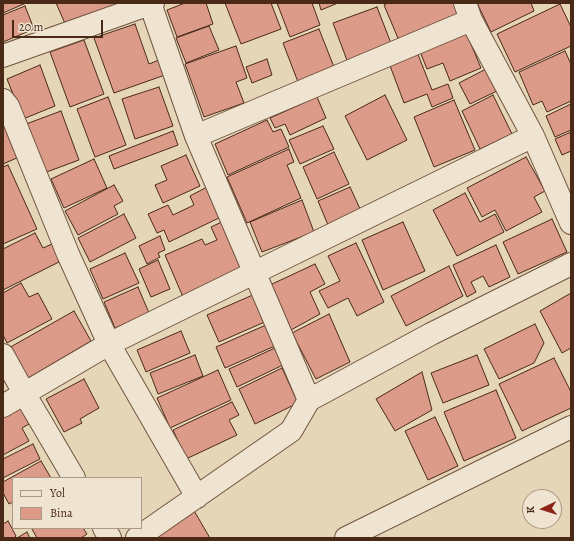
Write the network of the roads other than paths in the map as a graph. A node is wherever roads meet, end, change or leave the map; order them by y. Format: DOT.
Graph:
graph roads {
  1 [pos="151,3"];
  2 [pos="468,12"];
  3 [pos="3,56"];
  4 [pos="3,100"];
  5 [pos="196,136"];
  6 [pos="533,136"];
  7 [pos="571,223"];
  8 [pos="571,264"];
  9 [pos="254,274"];
  10 [pos="108,344"];
  11 [pos="3,355"];
  12 [pos="24,394"];
  13 [pos="309,400"];
  14 [pos="3,406"];
  15 [pos="571,427"];
  16 [pos="73,477"];
  17 [pos="197,497"];
  18 [pos="105,529"];
  19 [pos="110,538"];
  20 [pos="137,538"];
  21 [pos="346,538"];
  1 -- 3 [label="street"];
  1 -- 5 [label="street"];
  2 -- 5 [label="street"];
  2 -- 6 [label="street"];
  4 -- 10 [label="street"];
  5 -- 9 [label="street"];
  6 -- 7 [label="street"];
  6 -- 9 [label="street"];
  8 -- 13 [label="street"];
  9 -- 10 [label="street"];
  9 -- 13 [label="street"];
  10 -- 12 [label="street"];
  10 -- 17 [label="street"];
  11 -- 12 [label="street"];
  12 -- 14 [label="street"];
  12 -- 16 [label="street"];
  13 -- 17 [label="street"];
  15 -- 21 [label="street"];
  17 -- 20 [label="street"];
  18 -- 19 [label="street"];
}
